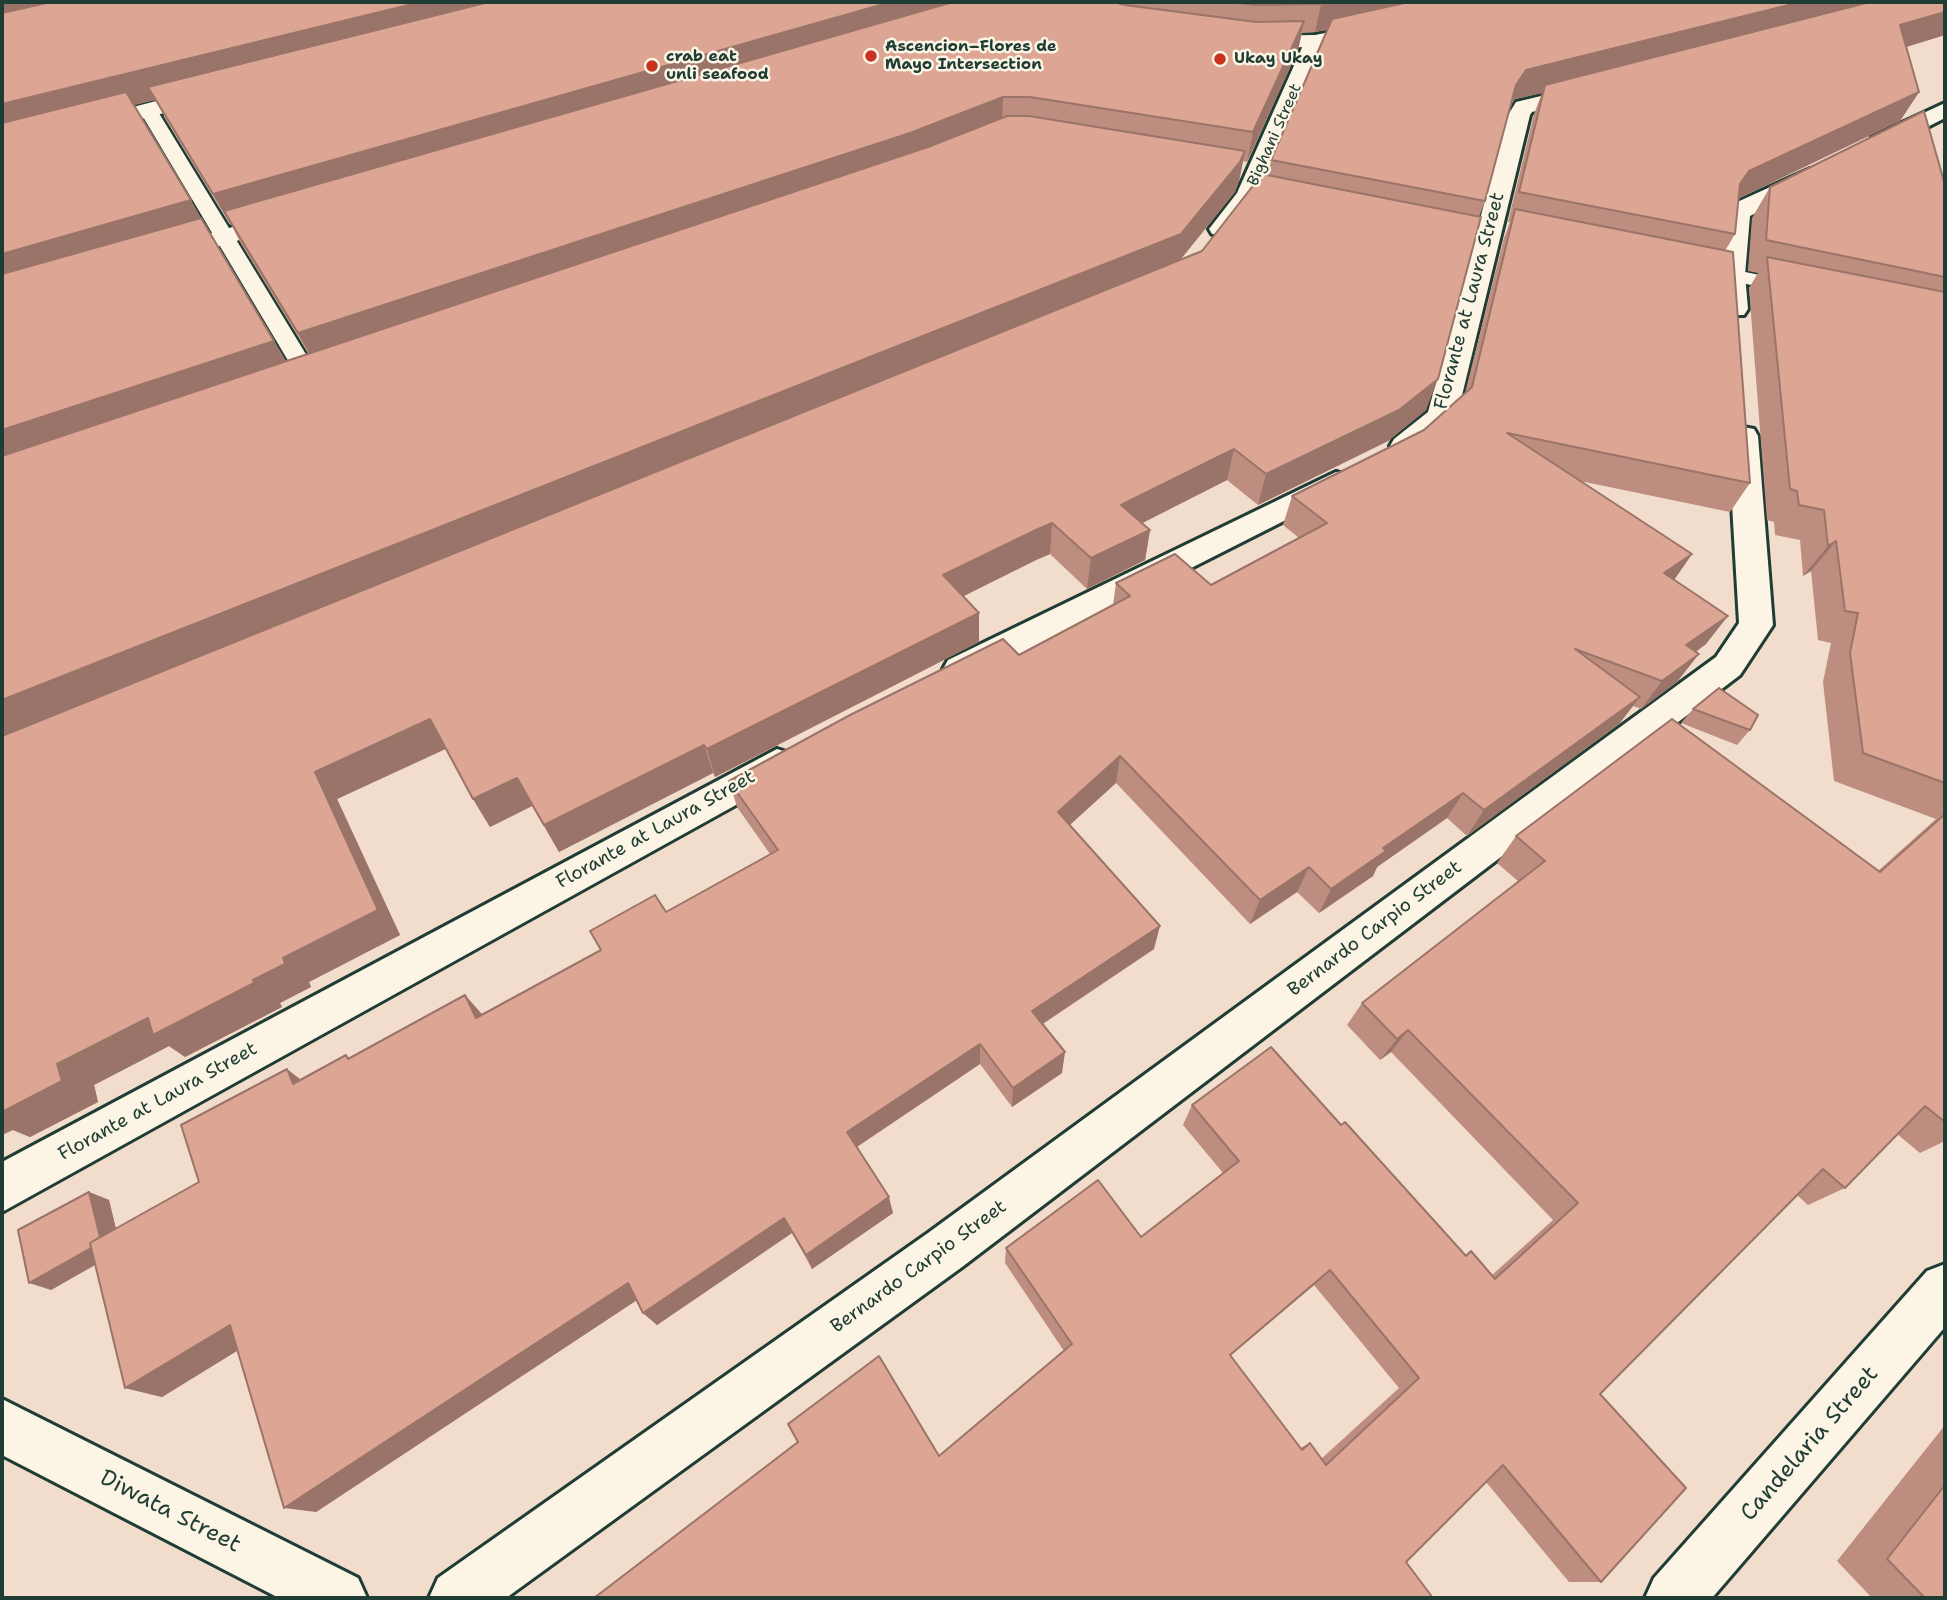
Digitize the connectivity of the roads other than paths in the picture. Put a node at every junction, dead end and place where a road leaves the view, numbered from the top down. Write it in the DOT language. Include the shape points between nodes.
graph roads {
  1 [pos="1396,24"];
  2 [pos="1224,40"];
  3 [pos="1315,41"];
  4 [pos="1618,83"];
  5 [pos="228,90"];
  6 [pos="148,110"];
  7 [pos="1945,110"];
  8 [pos="2,148"];
  9 [pos="303,213"];
  10 [pos="224,237"];
  11 [pos="1202,253"];
  12 [pos="145,260"];
  13 [pos="1692,267"];
  14 [pos="1732,275"];
  15 [pos="1812,292"];
  16 [pos="1737,343"];
  17 [pos="336,370"];
  18 [pos="310,379"];
  19 [pos="284,388"];
  20 [pos="1740,397"];
  21 [pos="939,680"];
  22 [pos="803,750"];
  23 [pos="2,1188"];
  24 [pos="1945,1289"];
  25 [pos="2,1426"];
  26 [pos="338,1598"];
  27 [pos="458,1598"];
  28 [pos="1674,1598"];
  1 -- 3 [label="street"];
  2 -- 3 [label="street"];
  3 -- 11 [label="street, Bighani Street" via="1250,184"];
  4 -- 21 [label="street, Florante at Laura Street" via="1524,107 1519,115 1442,416 1400,450"];
  5 -- 6 [label="street"];
  6 -- 8 [label="street"];
  6 -- 10 [label="lane"];
  7 -- 14 [label="street" via="1744,208 1738,215"];
  9 -- 10 [label="street"];
  10 -- 12 [label="street"];
  10 -- 18 [label="lane"];
  13 -- 14 [label="lane"];
  14 -- 15 [label="lane"];
  14 -- 16 [label="street"];
  17 -- 18 [label="street"];
  18 -- 19 [label="street"];
  20 -- 27 [label="street, Bernardo Carpio Street" via="1756,625 1728,666 946,1250"];
  22 -- 23 [label="street, Florante at Laura Street"];
  24 -- 28 [label="street, Candelaria Street"];
  25 -- 26 [label="street, Diwata Street"];
}
